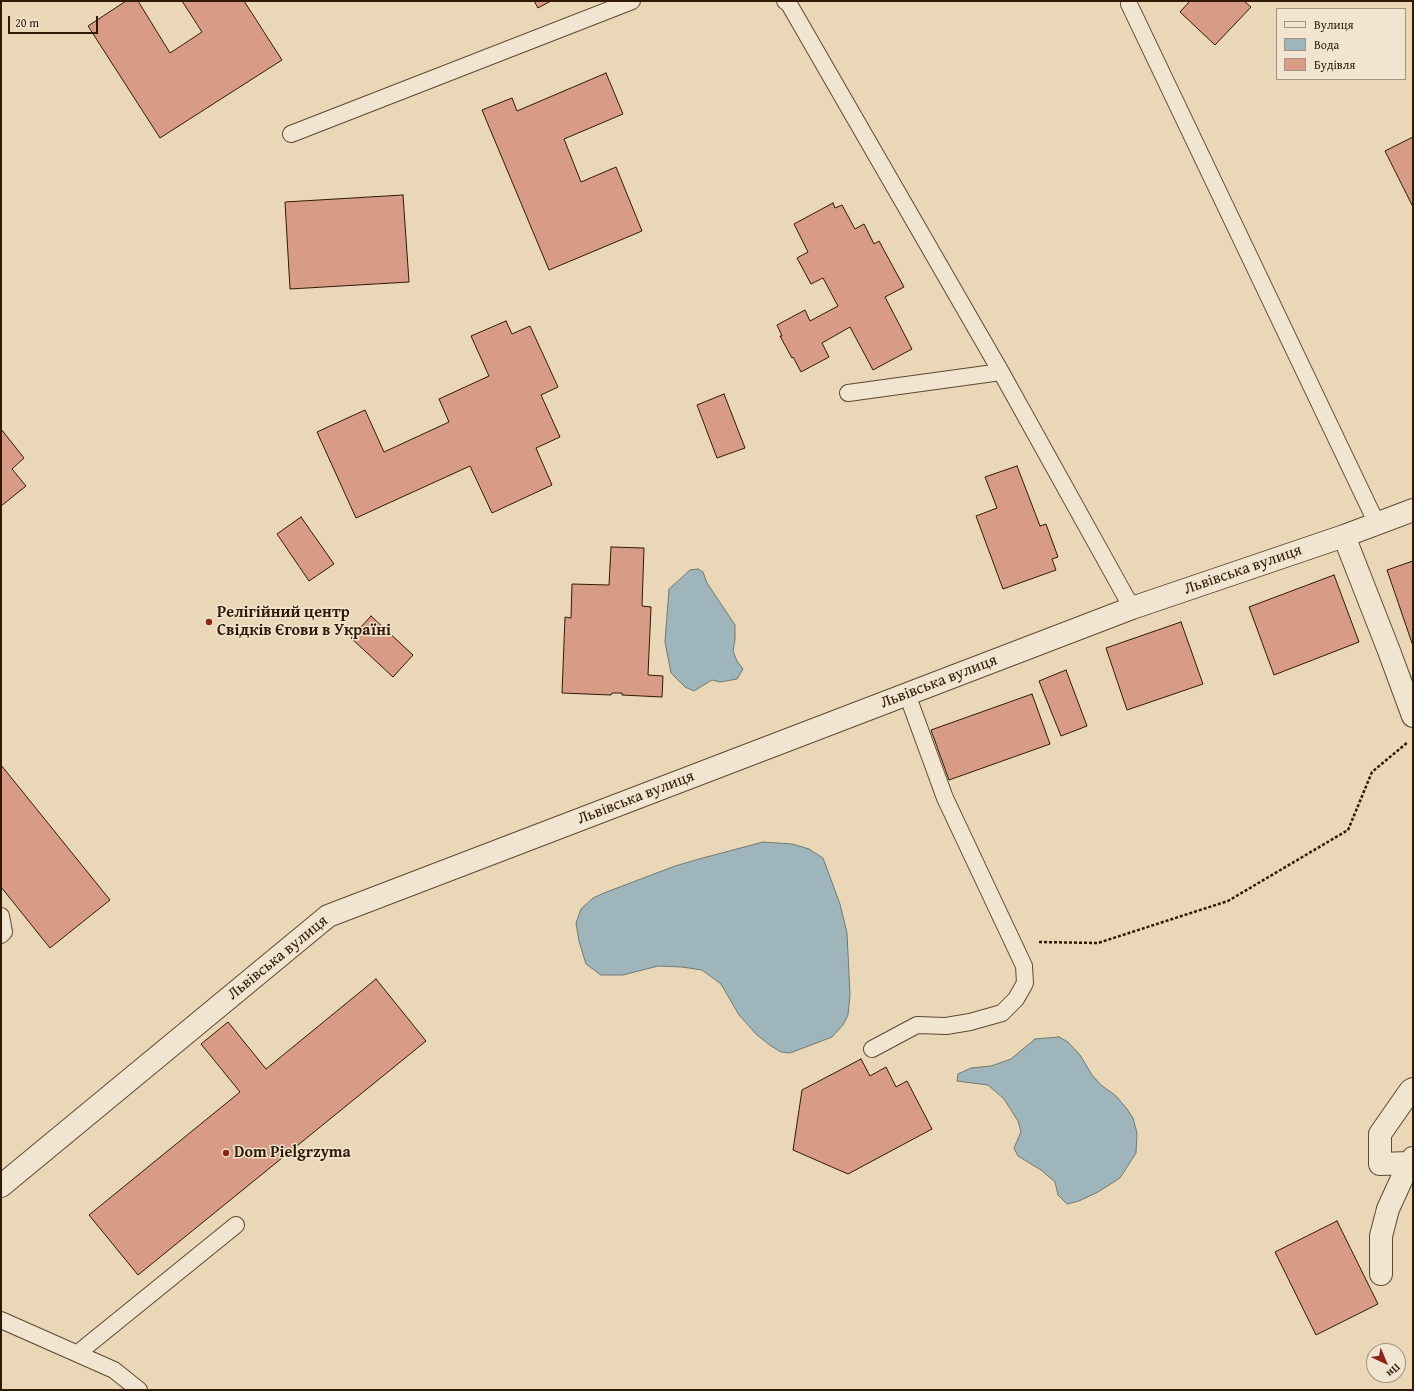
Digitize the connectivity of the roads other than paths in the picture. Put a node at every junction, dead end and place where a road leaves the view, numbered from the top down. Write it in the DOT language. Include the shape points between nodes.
graph roads {
  1 [pos="632,1"];
  2 [pos="785,1"];
  3 [pos="1129,4"];
  4 [pos="291,134"];
  5 [pos="1001,372"];
  6 [pos="848,392"];
  7 [pos="1413,510"];
  8 [pos="1377,524"];
  9 [pos="1344,536"];
  10 [pos="1132,608"];
  11 [pos="907,694"];
  12 [pos="1413,716"];
  13 [pos="1,916"];
  14 [pos="1,935"];
  15 [pos="872,1048"];
  16 [pos="1413,1089"];
  17 [pos="1411,1161"];
  18 [pos="1,1186"];
  19 [pos="236,1225"];
  20 [pos="1381,1274"];
  21 [pos="1,1320"];
  22 [pos="78,1353"];
  23 [pos="139,1390"];
  1 -- 4 [label="lane"];
  2 -- 5 [label="lane"];
  3 -- 8 [label="lane"];
  5 -- 6 [label="lane"];
  5 -- 10 [label="lane"];
  7 -- 8 [label="street, Львівська вулиця"];
  8 -- 9 [label="street, Львівська вулиця"];
  9 -- 10 [label="street, Львівська вулиця"];
  9 -- 12 [label="street"];
  10 -- 11 [label="street, Львівська вулиця"];
  11 -- 15 [label="lane" via="945,798 1024,966 1025,983 1016,999 1002,1013 946,1026 917,1025"];
  11 -- 18 [label="street, Львівська вулиця" via="328,916"];
  13 -- 14 [label="lane" via="4,932"];
  16 -- 17 [label="street" via="1380,1134 1380,1164"];
  17 -- 20 [label="street" via="1388,1209 1381,1236"];
  19 -- 22 [label="lane"];
  21 -- 22 [label="lane"];
  22 -- 23 [label="lane" via="114,1370"];
}
